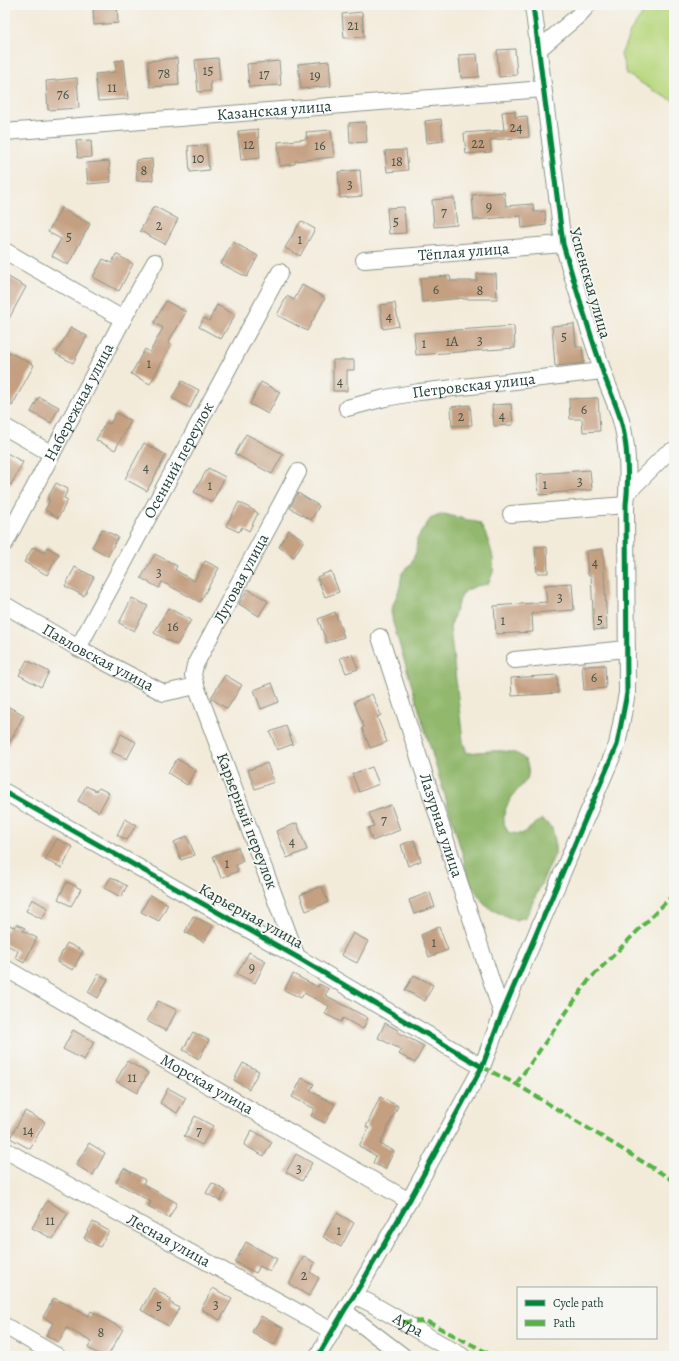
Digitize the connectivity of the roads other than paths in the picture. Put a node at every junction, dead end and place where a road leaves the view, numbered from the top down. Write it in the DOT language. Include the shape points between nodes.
graph roads {
  1 [pos="533,5"];
  2 [pos="588,5"];
  3 [pos="538,50"];
  4 [pos="543,89"];
  5 [pos="5,132"];
  6 [pos="563,244"];
  7 [pos="5,251"];
  8 [pos="364,260"];
  9 [pos="156,262"];
  10 [pos="280,272"];
  11 [pos="123,319"];
  12 [pos="602,371"];
  13 [pos="347,408"];
  14 [pos="5,428"];
  15 [pos="674,450"];
  16 [pos="52,454"];
  17 [pos="298,472"];
  18 [pos="627,498"];
  19 [pos="511,514"];
  20 [pos="5,543"];
  21 [pos="5,606"];
  22 [pos="380,637"];
  23 [pos="78,648"];
  24 [pos="627,650"];
  25 [pos="514,660"];
  26 [pos="196,686"];
  27 [pos="5,792"];
  28 [pos="297,957"];
  29 [pos="5,968"];
  30 [pos="502,1014"];
  31 [pos="482,1067"];
  32 [pos="5,1150"];
  33 [pos="409,1201"];
  34 [pos="354,1295"];
  35 [pos="344,1311"];
  36 [pos="5,1326"];
  37 [pos="332,1331"];
  38 [pos="57,1356"];
  39 [pos="318,1356"];
  40 [pos="403,1356"];
  41 [pos="462,1356"];
  1 -- 3 [label="street, Успенская улица"];
  2 -- 3 [label="street"];
  3 -- 4 [label="street, Успенская улица"];
  4 -- 5 [label="street, Казанская улица"];
  4 -- 6 [label="street, Успенская улица"];
  6 -- 8 [label="street, Тёплая улица"];
  6 -- 12 [label="street, Успенская улица"];
  7 -- 11 [label="street"];
  9 -- 11 [label="street, Набережная улица"];
  10 -- 23 [label="street, Осенний переулок"];
  11 -- 16 [label="street, Набережная улица"];
  12 -- 13 [label="street, Петровская улица" via="419,392"];
  12 -- 18 [label="street, Успенская улица" via="620,418 626,453"];
  14 -- 16 [label="street"];
  15 -- 18 [label="street" via="666,454"];
  16 -- 20 [label="street, Набережная улица"];
  17 -- 26 [label="street, Луговая улица" via="195,664 193,675"];
  18 -- 19 [label="street"];
  18 -- 24 [label="street, Успенская улица"];
  21 -- 23 [label="street, Павловская улица"];
  22 -- 30 [label="street, Лазурная улица"];
  23 -- 26 [label="street, Павловская улица" via="164,692"];
  24 -- 25 [label="street"];
  24 -- 30 [label="street, Успенская улица" via="627,693 617,745"];
  26 -- 28 [label="street, Карьерный переулок"];
  27 -- 28 [label="street, Карьерная улица"];
  28 -- 31 [label="street, Карьерная улица"];
  29 -- 33 [label="street, Морская улица"];
  30 -- 31 [label="street, Успенская улица"];
  31 -- 33 [label="street, Успенская улица"];
  32 -- 37 [label="street, Лесная улица"];
  33 -- 34 [label="street, Успенская улица"];
  34 -- 35 [label="street, Успенская улица"];
  34 -- 41 [label="street, Аура"];
  35 -- 37 [label="street, Успенская улица"];
  35 -- 40 [label="street"];
  36 -- 38 [label="street"];
  37 -- 39 [label="street, Успенская улица"];
}
